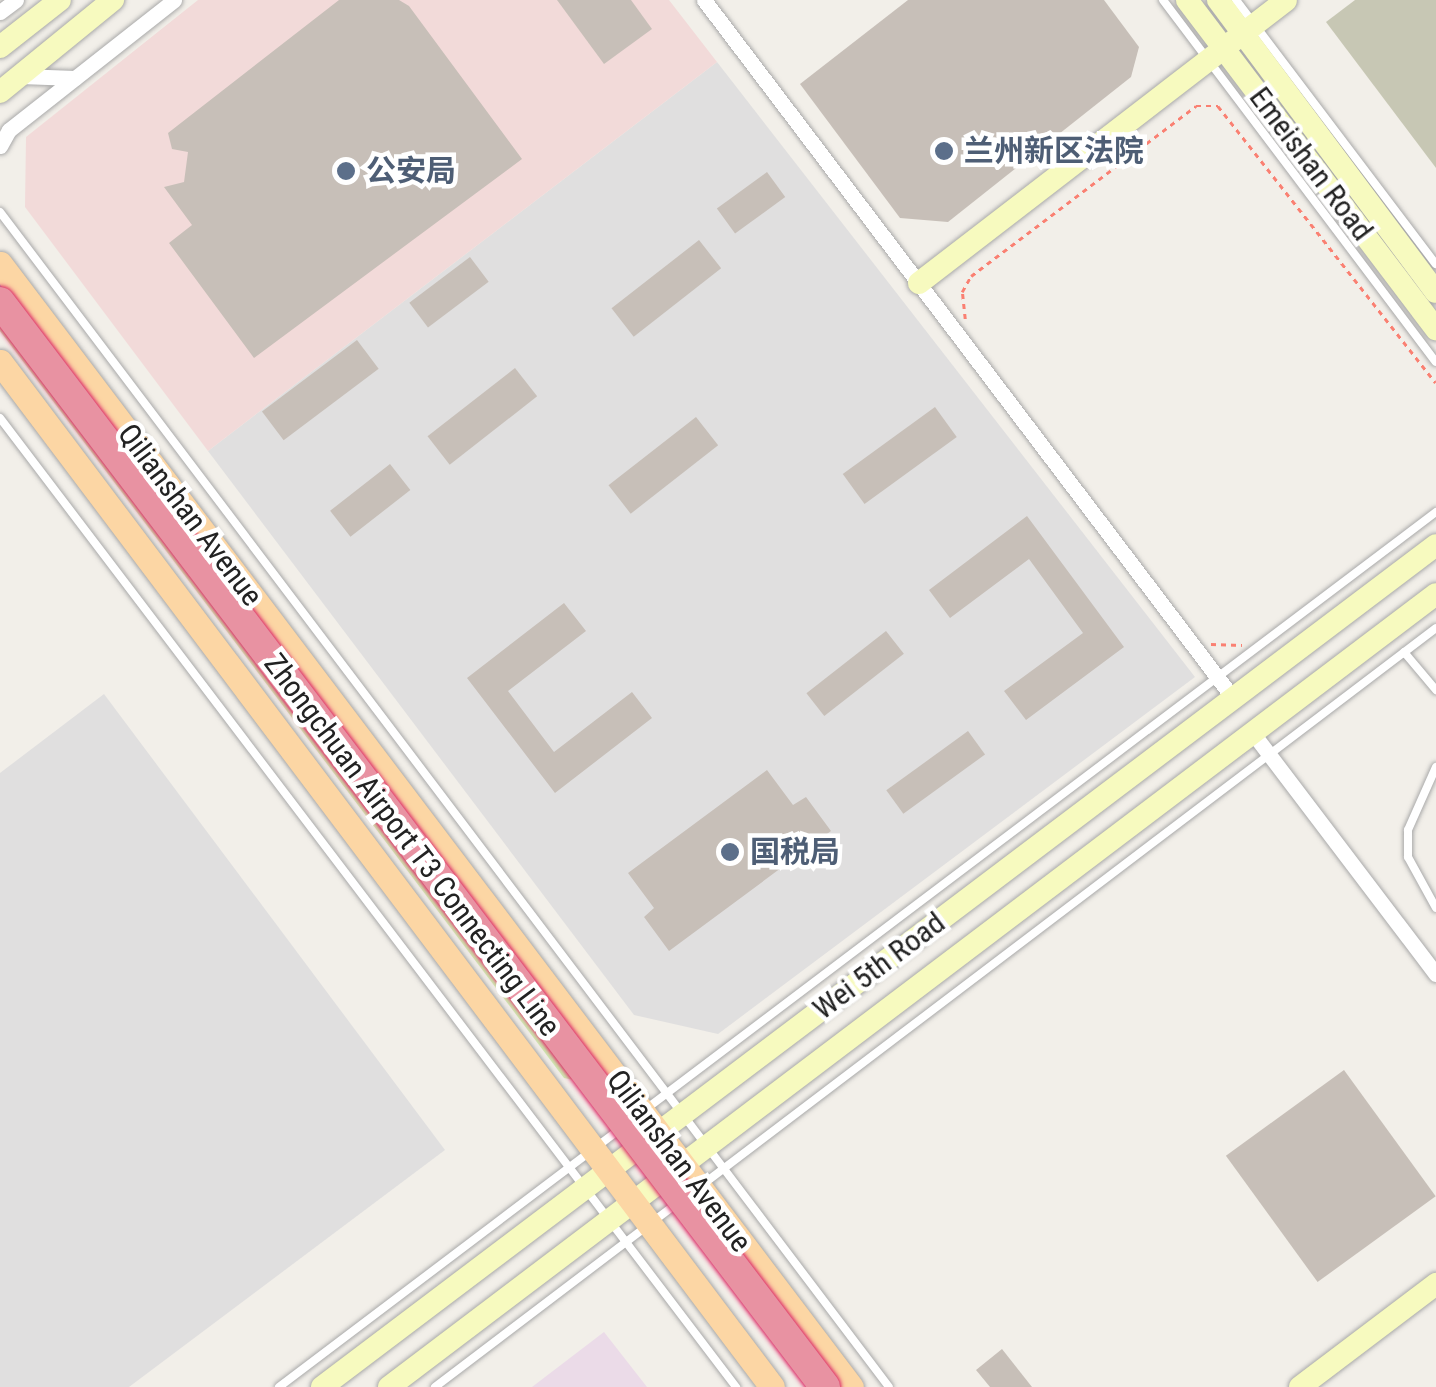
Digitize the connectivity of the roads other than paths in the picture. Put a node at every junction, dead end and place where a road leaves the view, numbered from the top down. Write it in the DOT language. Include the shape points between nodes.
graph roads {
  1 [pos="16,0"];
  2 [pos="60,0"];
  3 [pos="113,0"];
  4 [pos="174,0"];
  5 [pos="704,0"];
  6 [pos="1164,0"];
  7 [pos="1187,0"];
  8 [pos="1218,0"];
  9 [pos="1236,0"];
  10 [pos="1286,0"];
  11 [pos="0,12"];
  12 [pos="28,25"];
  13 [pos="0,27"];
  14 [pos="1248,28"];
  15 [pos="0,47"];
  16 [pos="1214,52"];
  17 [pos="20,76"];
  18 [pos="75,78"];
  19 [pos="0,92"];
  20 [pos="0,146"];
  21 [pos="0,212"];
  22 [pos="0,264"];
  23 [pos="1436,264"];
  24 [pos="918,283"];
  25 [pos="1436,292"];
  26 [pos="0,302"];
  27 [pos="1436,329"];
  28 [pos="0,336"];
  29 [pos="0,362"];
  30 [pos="1436,362"];
  31 [pos="0,418"];
  32 [pos="1436,512"];
  33 [pos="1436,546"];
  34 [pos="1436,594"];
  35 [pos="1436,628"];
  36 [pos="1404,652"];
  37 [pos="1216,677"];
  38 [pos="1436,690"];
  39 [pos="1233,698"];
  40 [pos="1252,732"];
  41 [pos="1270,754"];
  42 [pos="1436,767"];
  43 [pos="1436,908"];
  44 [pos="1436,974"];
  45 [pos="664,1096"];
  46 [pos="642,1112"];
  47 [pos="684,1114"];
  48 [pos="658,1134"];
  49 [pos="705,1148"];
  50 [pos="592,1150"];
  51 [pos="682,1165"];
  52 [pos="569,1168"];
  53 [pos="722,1170"];
  54 [pos="608,1172"];
  55 [pos="699,1187"];
  56 [pos="585,1189"];
  57 [pos="632,1203"];
  58 [pos="609,1220"];
  59 [pos="648,1225"];
  60 [pos="626,1242"];
  61 [pos="1436,1284"];
  62 [pos="280,1387"];
  63 [pos="322,1387"];
  64 [pos="389,1387"];
  65 [pos="435,1387"];
  66 [pos="736,1387"];
  67 [pos="772,1387"];
  68 [pos="799,1387"];
  69 [pos="825,1387"];
  70 [pos="850,1387"];
  71 [pos="889,1387"];
  72 [pos="1300,1387"];
  1 -- 11 [label="street"];
  2 -- 12 [label="street"];
  3 -- 17 [label="street"];
  4 -- 18 [label="street"];
  5 -- 24 [label="street"];
  6 -- 16 [label="lane"];
  7 -- 16 [label="street, Emeishan Road"];
  8 -- 14 [label="street, Emeishan Road"];
  9 -- 14 [label="lane"];
  10 -- 14 [label="street"];
  12 -- 13 [label="street"];
  12 -- 15 [label="street"];
  14 -- 16 [label="street"];
  14 -- 23 [label="lane"];
  14 -- 25 [label="street, Emeishan Road"];
  16 -- 24 [label="street"];
  16 -- 27 [label="street, Emeishan Road"];
  16 -- 30 [label="lane"];
  17 -- 18 [label="street"];
  17 -- 19 [label="street"];
  18 -- 20 [label="street" via="9,130"];
  21 -- 45 [label="lane"];
  22 -- 46 [label="main road, Qilianshan Avenue"];
  24 -- 37 [label="street"];
  26 -- 69 [label="highway, Zhongchuan Airport T3 Connecting Line, bridge"];
  28 -- 68 [label="highway, Zhongchuan Airport T3 Connecting Line"];
  29 -- 50 [label="main road, Qilianshan Avenue"];
  31 -- 52 [label="lane"];
  32 -- 37 [label="lane"];
  33 -- 39 [label="street, Wei 5th Road"];
  34 -- 40 [label="street, Wei 5th Road"];
  35 -- 36 [label="lane"];
  36 -- 38 [label="lane"];
  36 -- 41 [label="lane"];
  37 -- 39 [label="street"];
  37 -- 45 [label="lane"];
  39 -- 47 [label="street, Wei 5th Road"];
  40 -- 41 [label="street"];
  40 -- 49 [label="street, Wei 5th Road"];
  41 -- 44 [label="street"];
  41 -- 53 [label="lane"];
  42 -- 43 [label="lane" via="1408,830 1408,857"];
  45 -- 46 [label="lane"];
  45 -- 47 [label="lane"];
  46 -- 48 [label="main road, Qilianshan Avenue"];
  46 -- 50 [label="lane"];
  47 -- 48 [label="street, Wei 5th Road"];
  47 -- 49 [label="lane"];
  48 -- 51 [label="main road, Qilianshan Avenue"];
  48 -- 54 [label="street, Wei 5th Road"];
  49 -- 51 [label="street, Wei 5th Road"];
  49 -- 53 [label="lane"];
  50 -- 52 [label="lane"];
  50 -- 54 [label="main road, Qilianshan Avenue"];
  51 -- 55 [label="main road, Qilianshan Avenue"];
  51 -- 57 [label="street, Wei 5th Road"];
  52 -- 56 [label="lane"];
  52 -- 62 [label="lane"];
  53 -- 55 [label="lane"];
  53 -- 71 [label="lane"];
  54 -- 56 [label="street, Wei 5th Road"];
  54 -- 57 [label="main road, Qilianshan Avenue"];
  55 -- 59 [label="lane"];
  55 -- 70 [label="main road, Qilianshan Avenue"];
  56 -- 58 [label="lane"];
  56 -- 63 [label="street, Wei 5th Road"];
  57 -- 58 [label="street, Wei 5th Road"];
  57 -- 59 [label="main road, Qilianshan Avenue"];
  58 -- 60 [label="lane"];
  58 -- 64 [label="street, Wei 5th Road"];
  59 -- 60 [label="lane"];
  59 -- 67 [label="main road, Qilianshan Avenue"];
  60 -- 65 [label="lane"];
  60 -- 66 [label="lane"];
  61 -- 72 [label="street"];
}
